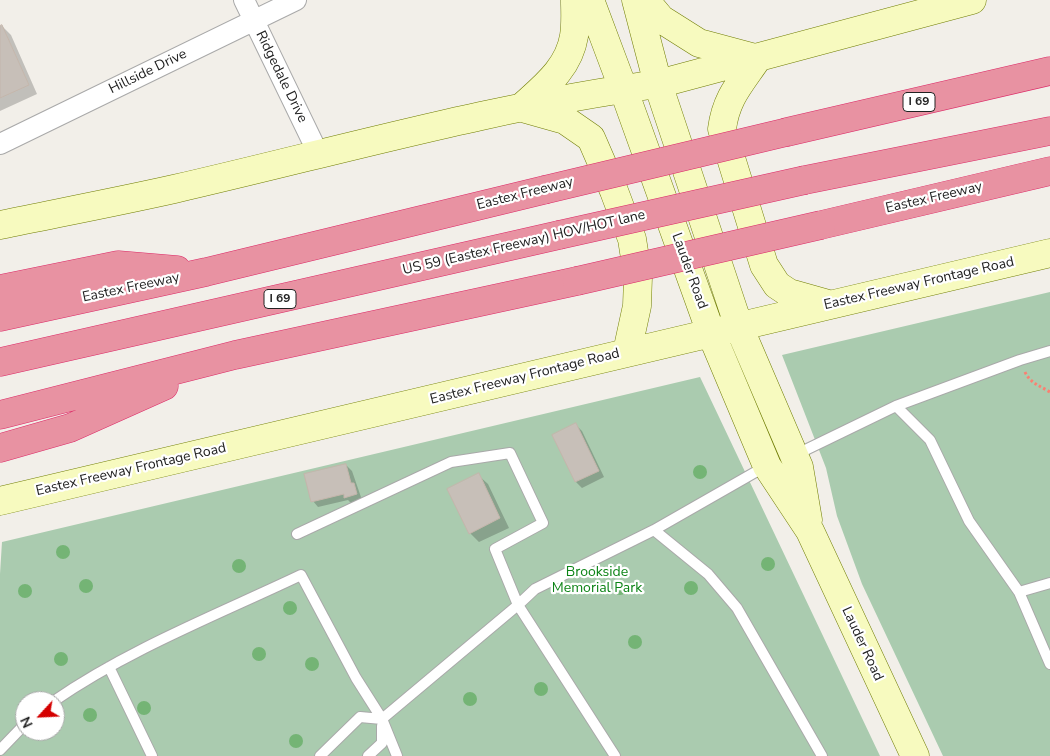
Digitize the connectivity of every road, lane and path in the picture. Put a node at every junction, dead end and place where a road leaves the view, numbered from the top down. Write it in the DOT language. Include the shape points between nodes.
graph roads {
  1 [pos="244,0"];
  2 [pos="296,0"];
  3 [pos="575,0"];
  4 [pos="590,0"];
  5 [pos="636,0"];
  6 [pos="644,0"];
  7 [pos="972,0"];
  8 [pos="254,20"];
  9 [pos="757,59"];
  10 [pos="1050,71"];
  11 [pos="658,84"];
  12 [pos="623,88"];
  13 [pos="522,108"];
  14 [pos="1050,131"];
  15 [pos="0,144"];
  16 [pos="318,153"];
  17 [pos="1050,171"];
  18 [pos="0,225"];
  19 [pos="1050,253"];
  20 [pos="206,272"];
  21 [pos="0,289"];
  22 [pos="832,304"];
  23 [pos="0,317"];
  24 [pos="739,327"];
  25 [pos="711,333"];
  26 [pos="1050,351"];
  27 [pos="627,352"];
  28 [pos="235,355"];
  29 [pos="1020,360"];
  30 [pos="0,362"];
  31 [pos="1050,392"];
  32 [pos="896,406"];
  33 [pos="0,415"];
  34 [pos="0,448"];
  35 [pos="794,456"];
  36 [pos="767,466"];
  37 [pos="0,501"];
  38 [pos="654,530"];
  39 [pos="810,532"];
  40 [pos="297,534"];
  41 [pos="1050,583"];
  42 [pos="1019,592"];
  43 [pos="518,605"];
  44 [pos="1050,664"];
  45 [pos="109,667"];
  46 [pos="65,694"];
  47 [pos="382,719"];
  48 [pos="15,734"];
  49 [pos="0,750"];
  50 [pos="152,756"];
  51 [pos="320,756"];
  52 [pos="368,756"];
  53 [pos="397,756"];
  54 [pos="615,756"];
  55 [pos="822,756"];
  56 [pos="915,756"];
  1 -- 8 [label="street, Ridgedale Drive"];
  2 -- 8 [label="street, Hillside Drive"];
  3 -- 13 [label="main road" via="574,36 567,59 556,76"];
  4 -- 12 [label="main road, Lauder Road"];
  5 -- 11 [label="main road, Lauder Road"];
  6 -- 9 [label="main road" via="661,19 699,43"];
  7 -- 9 [label="main road"];
  8 -- 15 [label="street, Hillside Drive"];
  8 -- 16 [label="street, Ridgedale Drive"];
  9 -- 11 [label="main road"];
  9 -- 22 [label="main road" via="731,96 722,129 764,265 777,284 789,293"];
  10 -- 20 [label="highway, Eastex Freeway / I 69, bridge"];
  11 -- 12 [label="main road"];
  11 -- 24 [label="main road, Lauder Road"];
  12 -- 13 [label="main road"];
  12 -- 25 [label="main road, Lauder Road"];
  13 -- 16 [label="main road"];
  13 -- 27 [label="main road" via="565,120 591,138 614,191 632,239 638,277 638,306"];
  14 -- 30 [label="highway, US 59 (Eastex Freeway) HOV/HOT lane / I 69, bridge" via="806,180"];
  16 -- 18 [label="main road" via="174,189"];
  17 -- 28 [label="highway, Eastex Freeway, bridge" via="577,281"];
  19 -- 22 [label="main road, Eastex Freeway Frontage Road"];
  20 -- 21 [label="highway" via="118,265"];
  20 -- 23 [label="highway, Eastex Freeway / I 69"];
  22 -- 24 [label="main road, Eastex Freeway Frontage Road"];
  24 -- 25 [label="main road, Eastex Freeway Frontage Road"];
  24 -- 35 [label="main road, Lauder Road"];
  25 -- 27 [label="main road, Eastex Freeway Frontage Road"];
  25 -- 36 [label="main road, Lauder Road"];
  26 -- 29 [label="lane"];
  27 -- 37 [label="main road, Eastex Freeway Frontage Road"];
  28 -- 33 [label="highway, Eastex Freeway"];
  28 -- 34 [label="highway" via="70,428"];
  29 -- 31 [label="path" via="1028,377"];
  29 -- 32 [label="lane"];
  32 -- 35 [label="lane"];
  32 -- 42 [label="lane" via="930,440 969,521"];
  35 -- 39 [label="main road, Lauder Road" via="799,467"];
  36 -- 38 [label="lane"];
  36 -- 39 [label="main road, Lauder Road"];
  38 -- 43 [label="lane" via="535,589"];
  38 -- 55 [label="lane" via="708,574 737,608"];
  39 -- 56 [label="main road, Lauder Road"];
  40 -- 43 [label="lane" via="451,462 510,453 543,523 495,548"];
  41 -- 42 [label="lane"];
  42 -- 44 [label="lane"];
  43 -- 47 [label="lane"];
  43 -- 54 [label="lane"];
  45 -- 46 [label="lane"];
  45 -- 47 [label="lane" via="301,575 356,678"];
  45 -- 50 [label="lane"];
  47 -- 51 [label="lane" via="360,717"];
  47 -- 52 [label="lane" via="382,743"];
  47 -- 53 [label="lane"];
  48 -- 49 [label="lane"];
}
